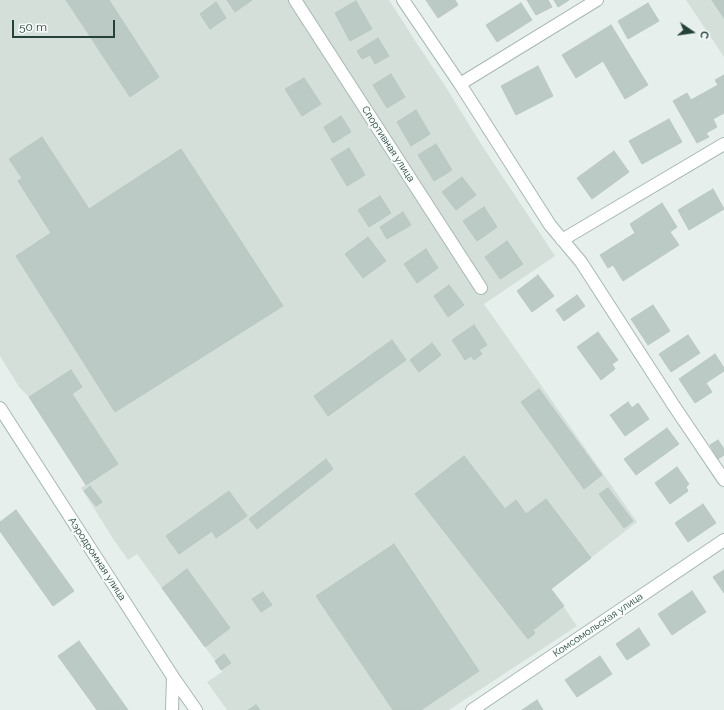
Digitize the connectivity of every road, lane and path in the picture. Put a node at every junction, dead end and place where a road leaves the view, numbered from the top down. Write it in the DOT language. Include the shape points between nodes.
graph roads {
  1 [pos="295,0"];
  2 [pos="403,0"];
  3 [pos="597,0"];
  4 [pos="460,84"];
  5 [pos="724,144"];
  6 [pos="562,240"];
  7 [pos="481,288"];
  8 [pos="0,408"];
  9 [pos="724,480"];
  10 [pos="724,540"];
  11 [pos="173,677"];
  12 [pos="172,710"];
  13 [pos="196,710"];
  14 [pos="472,710"];
  1 -- 7 [label="street, Спортивная улица"];
  2 -- 4 [label="street"];
  3 -- 4 [label="street"];
  4 -- 6 [label="street"];
  5 -- 6 [label="street"];
  6 -- 9 [label="street" via="581,262"];
  8 -- 11 [label="street, Аэродромная улица"];
  10 -- 14 [label="street, Комсомольская улица"];
  11 -- 12 [label="street"];
  11 -- 13 [label="street, Аэродромная улица"];
}
